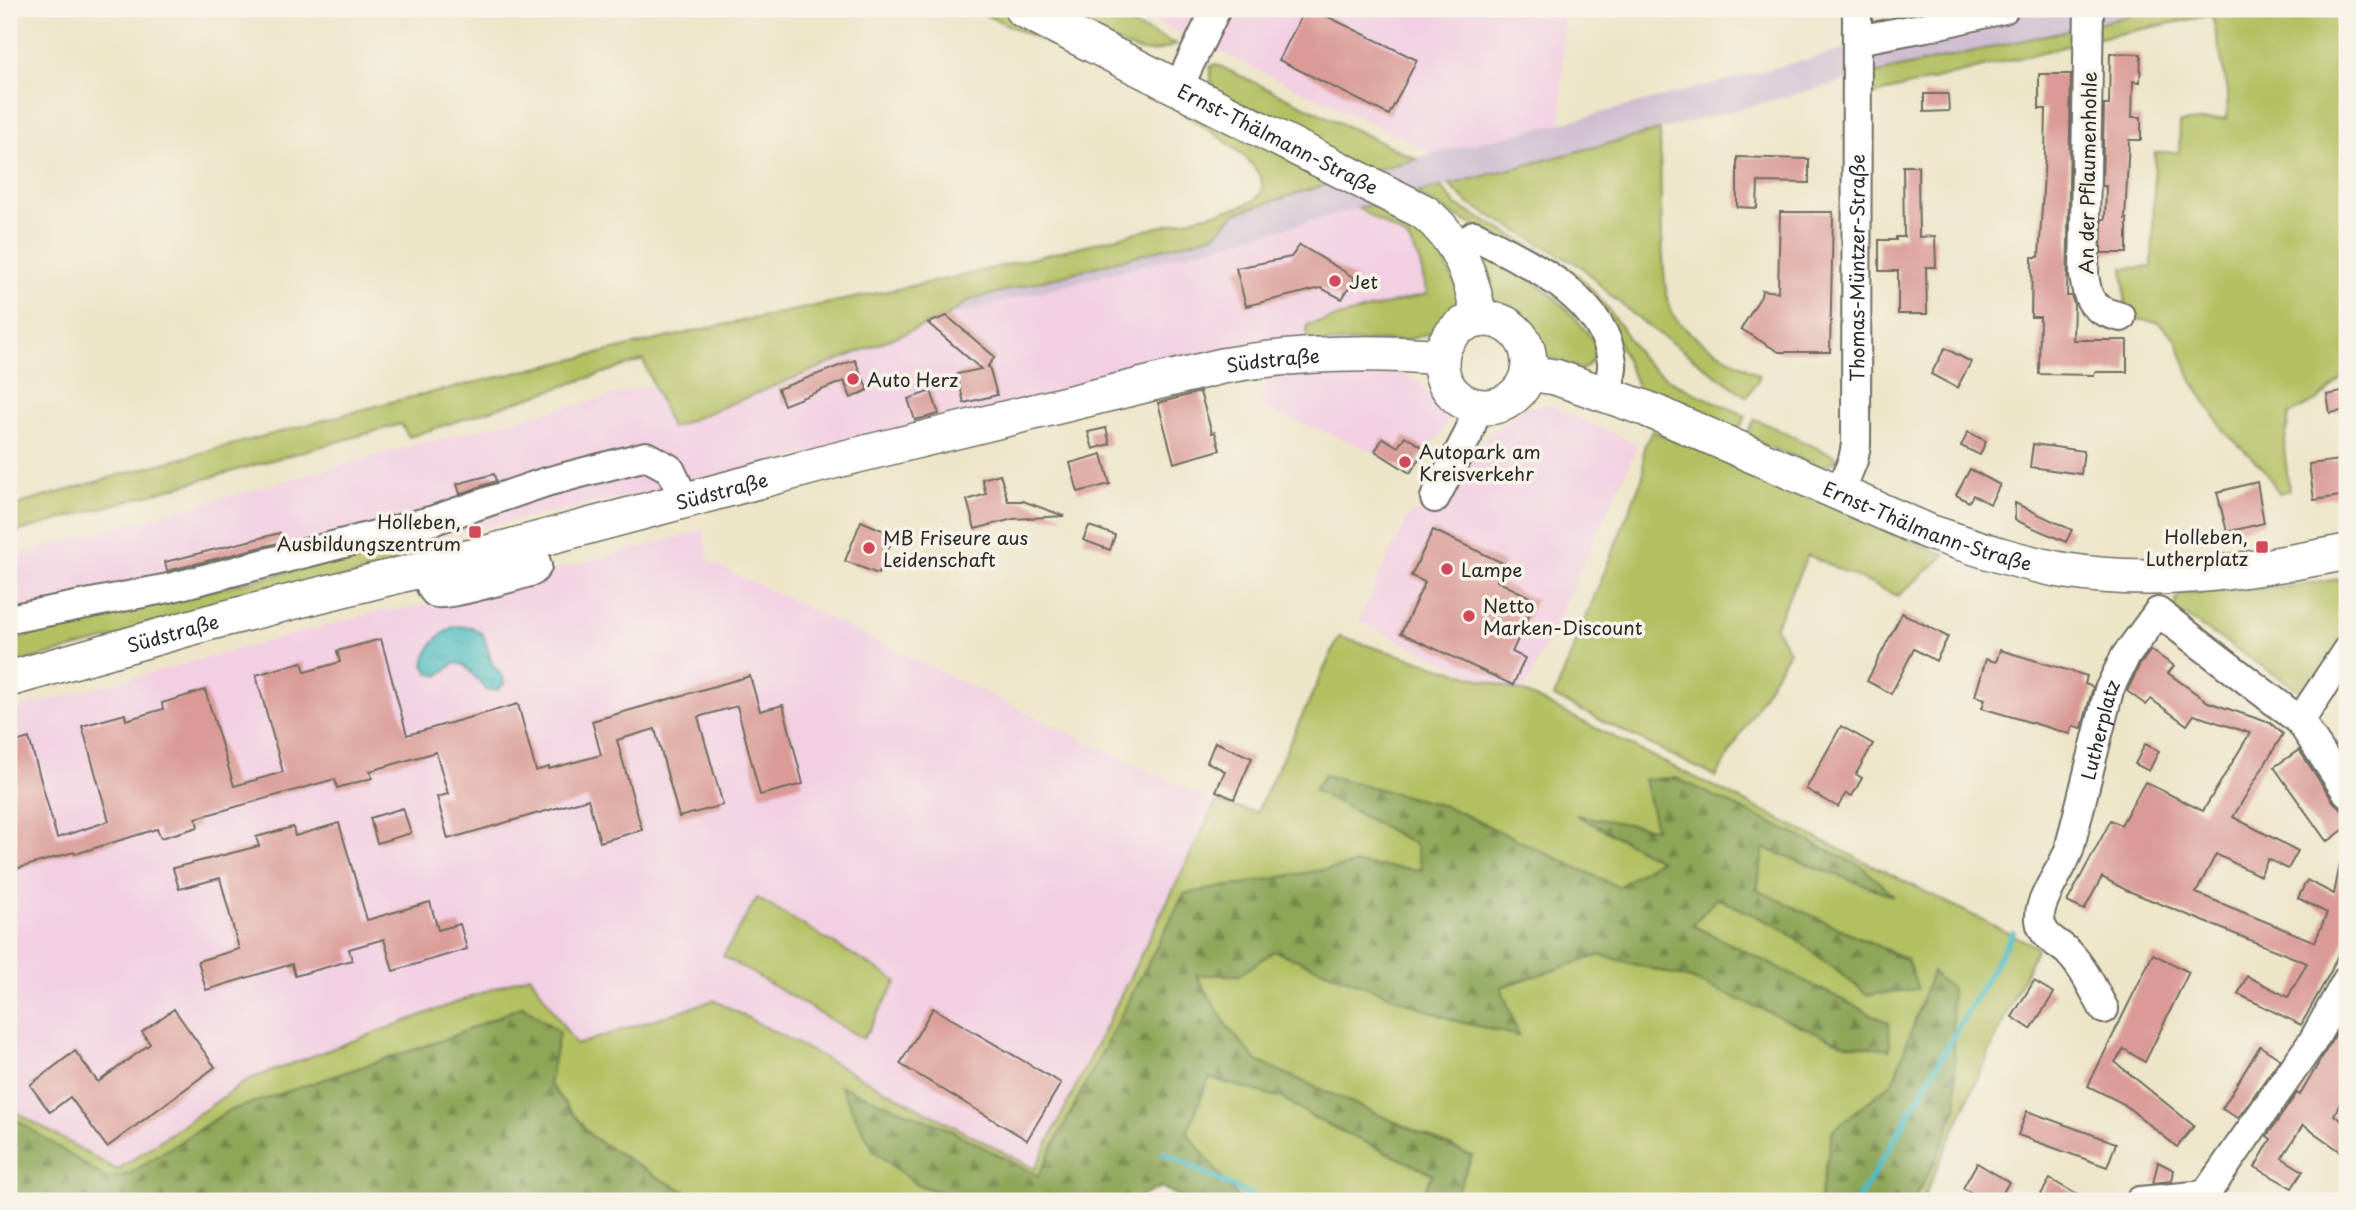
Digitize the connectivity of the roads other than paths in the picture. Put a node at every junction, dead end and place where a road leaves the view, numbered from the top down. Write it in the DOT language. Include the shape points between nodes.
graph roads {
  1 [pos="1022,9"];
  2 [pos="1216,9"];
  3 [pos="1857,9"];
  4 [pos="2004,9"];
  5 [pos="2089,9"];
  6 [pos="1857,40"];
  7 [pos="1178,88"];
  8 [pos="1474,236"];
  9 [pos="2121,317"];
  10 [pos="1479,320"];
  11 [pos="1441,357"];
  12 [pos="1528,373"];
  13 [pos="1606,393"];
  14 [pos="1478,406"];
  15 [pos="1840,493"];
  16 [pos="1436,498"];
  17 [pos="685,502"];
  18 [pos="2347,552"];
  19 [pos="9,619"];
  20 [pos="2347,650"];
  21 [pos="9,679"];
  22 [pos="2300,721"];
  23 [pos="2347,792"];
  24 [pos="2347,980"];
  25 [pos="2104,1009"];
  26 [pos="2140,1201"];
  1 -- 7 [label="main road, Ernst-Thälmann-Straße"];
  2 -- 7 [label="street"];
  3 -- 6 [label="street, Thomas-Müntzer-Straße"];
  4 -- 6 [label="street"];
  5 -- 9 [label="street, An der Pflaumenhohle" via="2084,275 2094,306"];
  6 -- 15 [label="street, Thomas-Müntzer-Straße" via="1856,444"];
  7 -- 10 [label="main road, Ernst-Thälmann-Straße" via="1424,212 1445,233 1470,275"];
  8 -- 13 [label="street" via="1550,276 1573,294 1606,340 1612,362"];
  10 -- 11 [label="main road" via="1452,334"];
  10 -- 12 [label="main road" via="1500,322 1520,337 1529,360"];
  11 -- 14 [label="main road" via="1447,386 1457,397"];
  11 -- 17 [label="main road, Südstraße" via="1348,353 1222,366"];
  12 -- 13 [label="main road, Ernst-Thälmann-Straße"];
  12 -- 14 [label="main road" via="1512,397 1500,404"];
  13 -- 15 [label="main road, Ernst-Thälmann-Straße"];
  14 -- 16 [label="street"];
  15 -- 18 [label="main road, Ernst-Thälmann-Straße" via="1941,536 2067,571 2157,577 2265,567"];
  17 -- 19 [label="street" via="670,468 646,456 546,482 435,520 209,578"];
  17 -- 21 [label="main road, Südstraße" via="207,622"];
  20 -- 22 [label="street"];
  22 -- 23 [label="street, Lutherplatz"];
  22 -- 25 [label="street, Lutherplatz" via="2158,612 2125,657 2109,690 2069,850 2045,898 2040,919 2047,935 2076,960"];
  24 -- 26 [label="street" via="2312,1041 2205,1195"];
}
